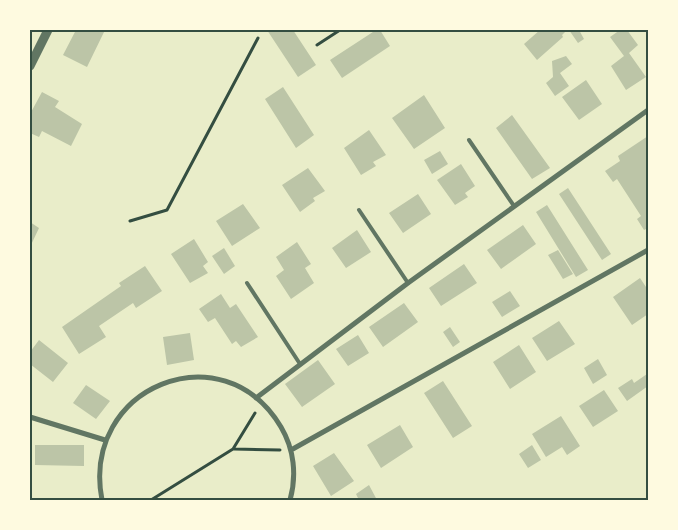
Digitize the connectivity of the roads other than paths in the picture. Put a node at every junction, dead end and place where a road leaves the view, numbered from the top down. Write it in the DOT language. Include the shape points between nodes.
graph roads {
  1 [pos="48,30"];
  2 [pos="30,66"];
  3 [pos="648,110"];
  4 [pos="469,140"];
  5 [pos="514,206"];
  6 [pos="359,210"];
  7 [pos="648,250"];
  8 [pos="247,283"];
  9 [pos="408,283"];
  10 [pos="300,364"];
  11 [pos="256,398"];
  12 [pos="30,417"];
  13 [pos="105,440"];
  14 [pos="291,450"];
  15 [pos="102,500"];
  16 [pos="290,500"];
  1 -- 2 [label="street"];
  3 -- 5 [label="street"];
  4 -- 5 [label="lane"];
  5 -- 9 [label="street"];
  6 -- 9 [label="lane"];
  7 -- 14 [label="street"];
  8 -- 10 [label="lane"];
  9 -- 10 [label="street"];
  10 -- 11 [label="street"];
  11 -- 13 [label="street" via="233,384 211,378 172,381 150,389 132,402 120,414"];
  11 -- 14 [label="street" via="277,420"];
  12 -- 13 [label="street"];
  13 -- 15 [label="street" via="98,478"];
  14 -- 16 [label="street" via="294,472"];
}
